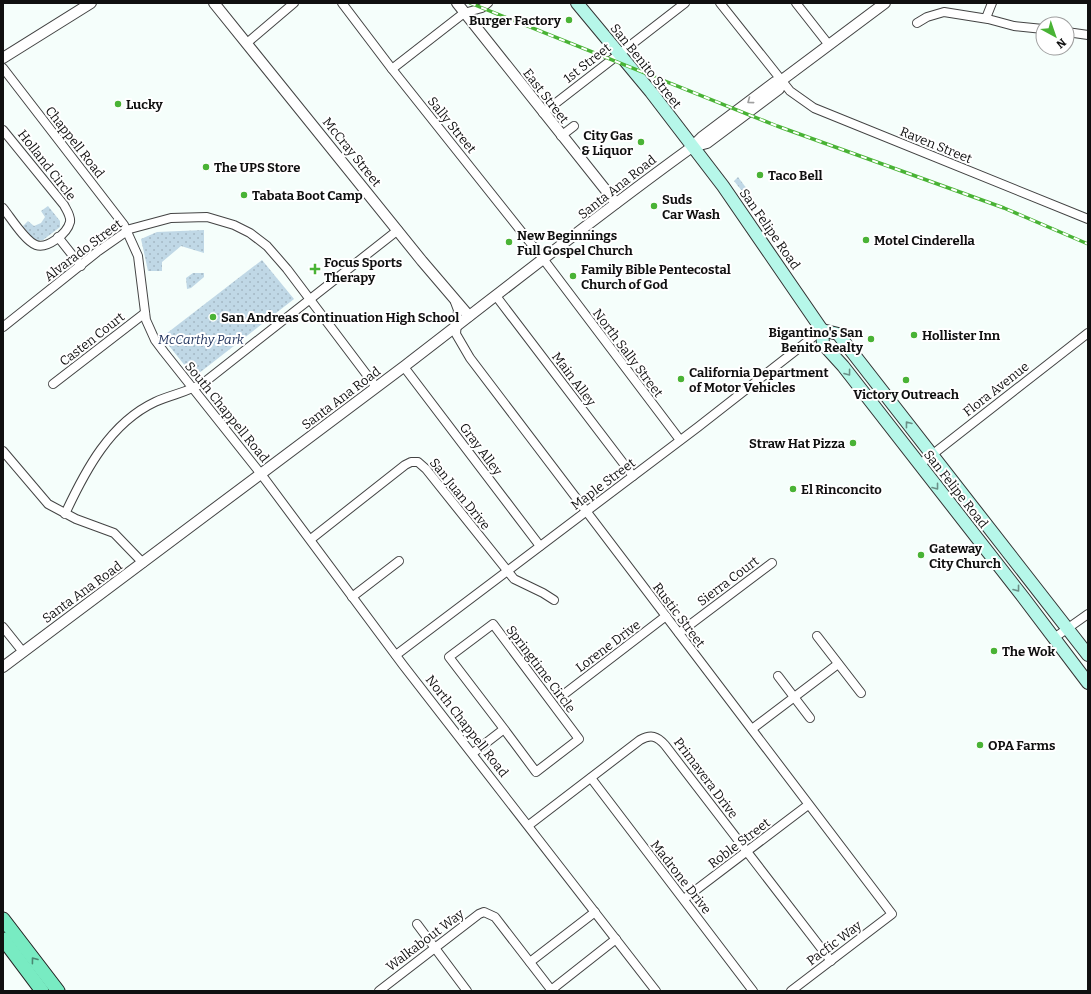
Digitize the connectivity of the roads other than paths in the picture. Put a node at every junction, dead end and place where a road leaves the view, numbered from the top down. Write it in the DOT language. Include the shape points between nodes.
graph roads {
  1 [pos="91,3"];
  2 [pos="214,3"];
  3 [pos="294,3"];
  4 [pos="342,3"];
  5 [pos="456,3"];
  6 [pos="488,3"];
  7 [pos="577,3"];
  8 [pos="685,3"];
  9 [pos="720,3"];
  10 [pos="796,3"];
  11 [pos="885,3"];
  12 [pos="992,3"];
  13 [pos="464,13"];
  14 [pos="986,18"];
  15 [pos="918,23"];
  16 [pos="1035,28"];
  17 [pos="1075,33"];
  18 [pos="1088,35"];
  19 [pos="247,43"];
  20 [pos="829,45"];
  21 [pos="619,54"];
  22 [pos="3,58"];
  23 [pos="3,68"];
  24 [pos="392,69"];
  25 [pos="782,80"];
  26 [pos="543,113"];
  27 [pos="574,126"];
  28 [pos="3,130"];
  29 [pos="561,136"];
  30 [pos="692,146"];
  31 [pos="616,203"];
  32 [pos="3,208"];
  33 [pos="1088,219"];
  34 [pos="398,230"];
  35 [pos="127,231"];
  36 [pos="58,237"];
  37 [pos="544,260"];
  38 [pos="81,266"];
  39 [pos="452,296"];
  40 [pos="496,296"];
  41 [pos="310,299"];
  42 [pos="145,313"];
  43 [pos="469,316"];
  44 [pos="5,322"];
  45 [pos="456,327"];
  46 [pos="822,330"];
  47 [pos="1088,333"];
  48 [pos="404,367"];
  49 [pos="53,384"];
  50 [pos="376,387"];
  51 [pos="193,389"];
  52 [pos="680,440"];
  53 [pos="3,451"];
  54 [pos="933,454"];
  55 [pos="919,465"];
  56 [pos="261,474"];
  57 [pos="633,476"];
  58 [pos="585,512"];
  59 [pos="65,514"];
  60 [pos="311,539"];
  61 [pos="540,546"];
  62 [pos="400,562"];
  63 [pos="143,563"];
  64 [pos="772,563"];
  65 [pos="507,571"];
  66 [pos="352,597"];
  67 [pos="554,600"];
  68 [pos="1088,614"];
  69 [pos="666,616"];
  70 [pos="3,627"];
  71 [pos="1068,629"];
  72 [pos="679,633"];
  73 [pos="817,636"];
  74 [pos="1054,638"];
  75 [pos="23,652"];
  76 [pos="396,655"];
  77 [pos="1088,655"];
  78 [pos="838,664"];
  79 [pos="3,667"];
  80 [pos="778,676"];
  81 [pos="1088,683"];
  82 [pos="862,693"];
  83 [pos="563,695"];
  84 [pos="794,697"];
  85 [pos="810,718"];
  86 [pos="504,729"];
  87 [pos="752,729"];
  88 [pos="472,753"];
  89 [pos="591,778"];
  90 [pos="808,805"];
  91 [pos="529,826"];
  92 [pos="747,852"];
  93 [pos="684,899"];
  94 [pos="595,912"];
  95 [pos="892,914"];
  96 [pos="3,919"];
  97 [pos="417,924"];
  98 [pos="3,939"];
  99 [pos="616,939"];
  100 [pos="435,948"];
  101 [pos="830,961"];
  102 [pos="530,962"];
  103 [pos="549,989"];
  104 [pos="42,991"];
  105 [pos="58,991"];
  106 [pos="379,991"];
  107 [pos="466,991"];
  108 [pos="656,991"];
  109 [pos="753,991"];
  110 [pos="791,991"];
  1 -- 22 [label="street"];
  2 -- 19 [label="street, McCray Street"];
  3 -- 19 [label="street"];
  4 -- 24 [label="street, Sally Street"];
  5 -- 13 [label="street, East Street"];
  6 -- 13 [label="street" via="482,8"];
  7 -- 21 [label="main road, San Benito Street"];
  8 -- 21 [label="street, 1st Street"];
  9 -- 25 [label="street, Raven Street"];
  10 -- 20 [label="street"];
  11 -- 20 [label="street, Santa Ana Road"];
  12 -- 14 [label="street"];
  13 -- 24 [label="street"];
  13 -- 26 [label="street, East Street"];
  14 -- 15 [label="street" via="944,12 927,17"];
  14 -- 16 [label="street" via="1014,26"];
  17 -- 18 [label="street"];
  19 -- 34 [label="street, McCray Street"];
  20 -- 25 [label="street, Santa Ana Road"];
  21 -- 26 [label="street, 1st Street"];
  21 -- 30 [label="main road, San Benito Street"];
  23 -- 35 [label="street, Chappell Road"];
  24 -- 37 [label="street, Sally Street"];
  25 -- 30 [label="street, Santa Ana Road" via="775,82"];
  25 -- 33 [label="street, Raven Street" via="790,91 814,108"];
  26 -- 29 [label="street, East Street"];
  27 -- 29 [label="street"];
  28 -- 36 [label="street, Holland Circle" via="68,212 69,225"];
  29 -- 31 [label="street, East Street"];
  30 -- 31 [label="street, Santa Ana Road"];
  30 -- 46 [label="main road, San Felipe Road" via="723,186"];
  31 -- 37 [label="street, Santa Ana Road"];
  32 -- 36 [label="street, Holland Circle" via="32,243 44,245"];
  34 -- 39 [label="street, McCray Street"];
  34 -- 41 [label="street"];
  35 -- 38 [label="street, Alvarado Street"];
  35 -- 41 [label="street, Alvarado Street" via="161,219 189,216 207,217 234,225 267,246"];
  35 -- 42 [label="street, South Chappell Road" via="138,256"];
  36 -- 38 [label="street"];
  37 -- 40 [label="street, Santa Ana Road"];
  37 -- 52 [label="street, North Sally Street"];
  38 -- 44 [label="street, Alvarado Street"];
  39 -- 43 [label="street, McCray Street"];
  39 -- 45 [label="street" via="458,310"];
  40 -- 43 [label="street, Santa Ana Road"];
  40 -- 57 [label="street, Main Alley"];
  41 -- 50 [label="street, Alvarado Street"];
  41 -- 51 [label="street"];
  42 -- 49 [label="street, Casten Court"];
  42 -- 51 [label="street, South Chappell Road" via="155,340"];
  43 -- 45 [label="street, Santa Ana Road"];
  45 -- 48 [label="street, Santa Ana Road"];
  45 -- 58 [label="street, Rustic Street" via="459,341 470,358"];
  46 -- 52 [label="street, Maple Street"];
  54 -- 46 [label="main road, San Felipe Road, one-way" via="838,334"];
  46 -- 55 [label="main road, San Felipe Road, one-way" via="823,344"];
  47 -- 54 [label="street, Flora Avenue"];
  48 -- 50 [label="street, Santa Ana Road"];
  48 -- 61 [label="street, Gray Alley"];
  50 -- 56 [label="street, Santa Ana Road"];
  51 -- 56 [label="street, South Chappell Road"];
  51 -- 59 [label="street" via="155,402 117,430 92,461"];
  52 -- 57 [label="street, Maple Street"];
  53 -- 59 [label="street" via="48,504"];
  54 -- 55 [label="street, Flora Avenue"];
  54 -- 71 [label="main road, San Felipe Road"];
  55 -- 74 [label="main road, San Felipe Road, one-way"];
  56 -- 60 [label="street, North Chappell Road"];
  56 -- 63 [label="street, Santa Ana Road"];
  57 -- 58 [label="street, Maple Street"];
  58 -- 61 [label="street, Maple Street"];
  58 -- 69 [label="street, Rustic Street"];
  59 -- 63 [label="street" via="114,533"];
  60 -- 65 [label="street, San Juan Drive" via="405,465 415,461 426,469"];
  60 -- 66 [label="street, North Chappell Road"];
  61 -- 65 [label="street, Maple Street"];
  62 -- 66 [label="street"];
  63 -- 75 [label="street, Santa Ana Road"];
  64 -- 72 [label="street, Sierra Court"];
  65 -- 67 [label="street" via="520,584"];
  65 -- 76 [label="street, Maple Street"];
  66 -- 76 [label="street, North Chappell Road"];
  68 -- 71 [label="street"];
  69 -- 72 [label="street, Rustic Street"];
  69 -- 83 [label="street, Lorene Drive"];
  70 -- 75 [label="street"];
  71 -- 74 [label="street"];
  71 -- 77 [label="main road, San Felipe Road"];
  72 -- 87 [label="street, Rustic Street"];
  73 -- 78 [label="street"];
  74 -- 81 [label="main road, San Felipe Road"];
  75 -- 79 [label="street, Santa Ana Road"];
  76 -- 88 [label="street, North Chappell Road"];
  78 -- 82 [label="street"];
  78 -- 84 [label="street"];
  80 -- 84 [label="street"];
  84 -- 85 [label="street"];
  84 -- 87 [label="street"];
  86 -- 86 [label="street, Springtime Circle" via="536,772 579,739 492,624 449,657"];
  86 -- 88 [label="street"];
  87 -- 90 [label="street, Rustic Street"];
  88 -- 91 [label="street, North Chappell Road"];
  89 -- 91 [label="street, Primavera Drive"];
  89 -- 92 [label="street, Primavera Drive" via="645,738 658,738"];
  89 -- 93 [label="street, Madrone Drive"];
  90 -- 92 [label="street, Roble Street"];
  90 -- 95 [label="street, Rustic Street"];
  91 -- 94 [label="street, North Chappell Road"];
  92 -- 93 [label="street, Roble Street"];
  92 -- 101 [label="street, Primavera Drive"];
  93 -- 109 [label="street, Madrone Drive"];
  94 -- 99 [label="street, North Chappell Road"];
  94 -- 102 [label="street"];
  95 -- 101 [label="street, Pacfic Way"];
  105 -- 96 [label="main road, one-way"];
  97 -- 100 [label="street"];
  98 -- 104 [label="main road"];
  99 -- 103 [label="street"];
  99 -- 108 [label="street, North Chappell Road"];
  100 -- 102 [label="street, Walkabout Way" via="479,914 488,913 495,917"];
  100 -- 106 [label="street, Walkabout Way"];
  100 -- 107 [label="street"];
  101 -- 110 [label="street, Pacfic Way"];
  102 -- 103 [label="street"];
}
